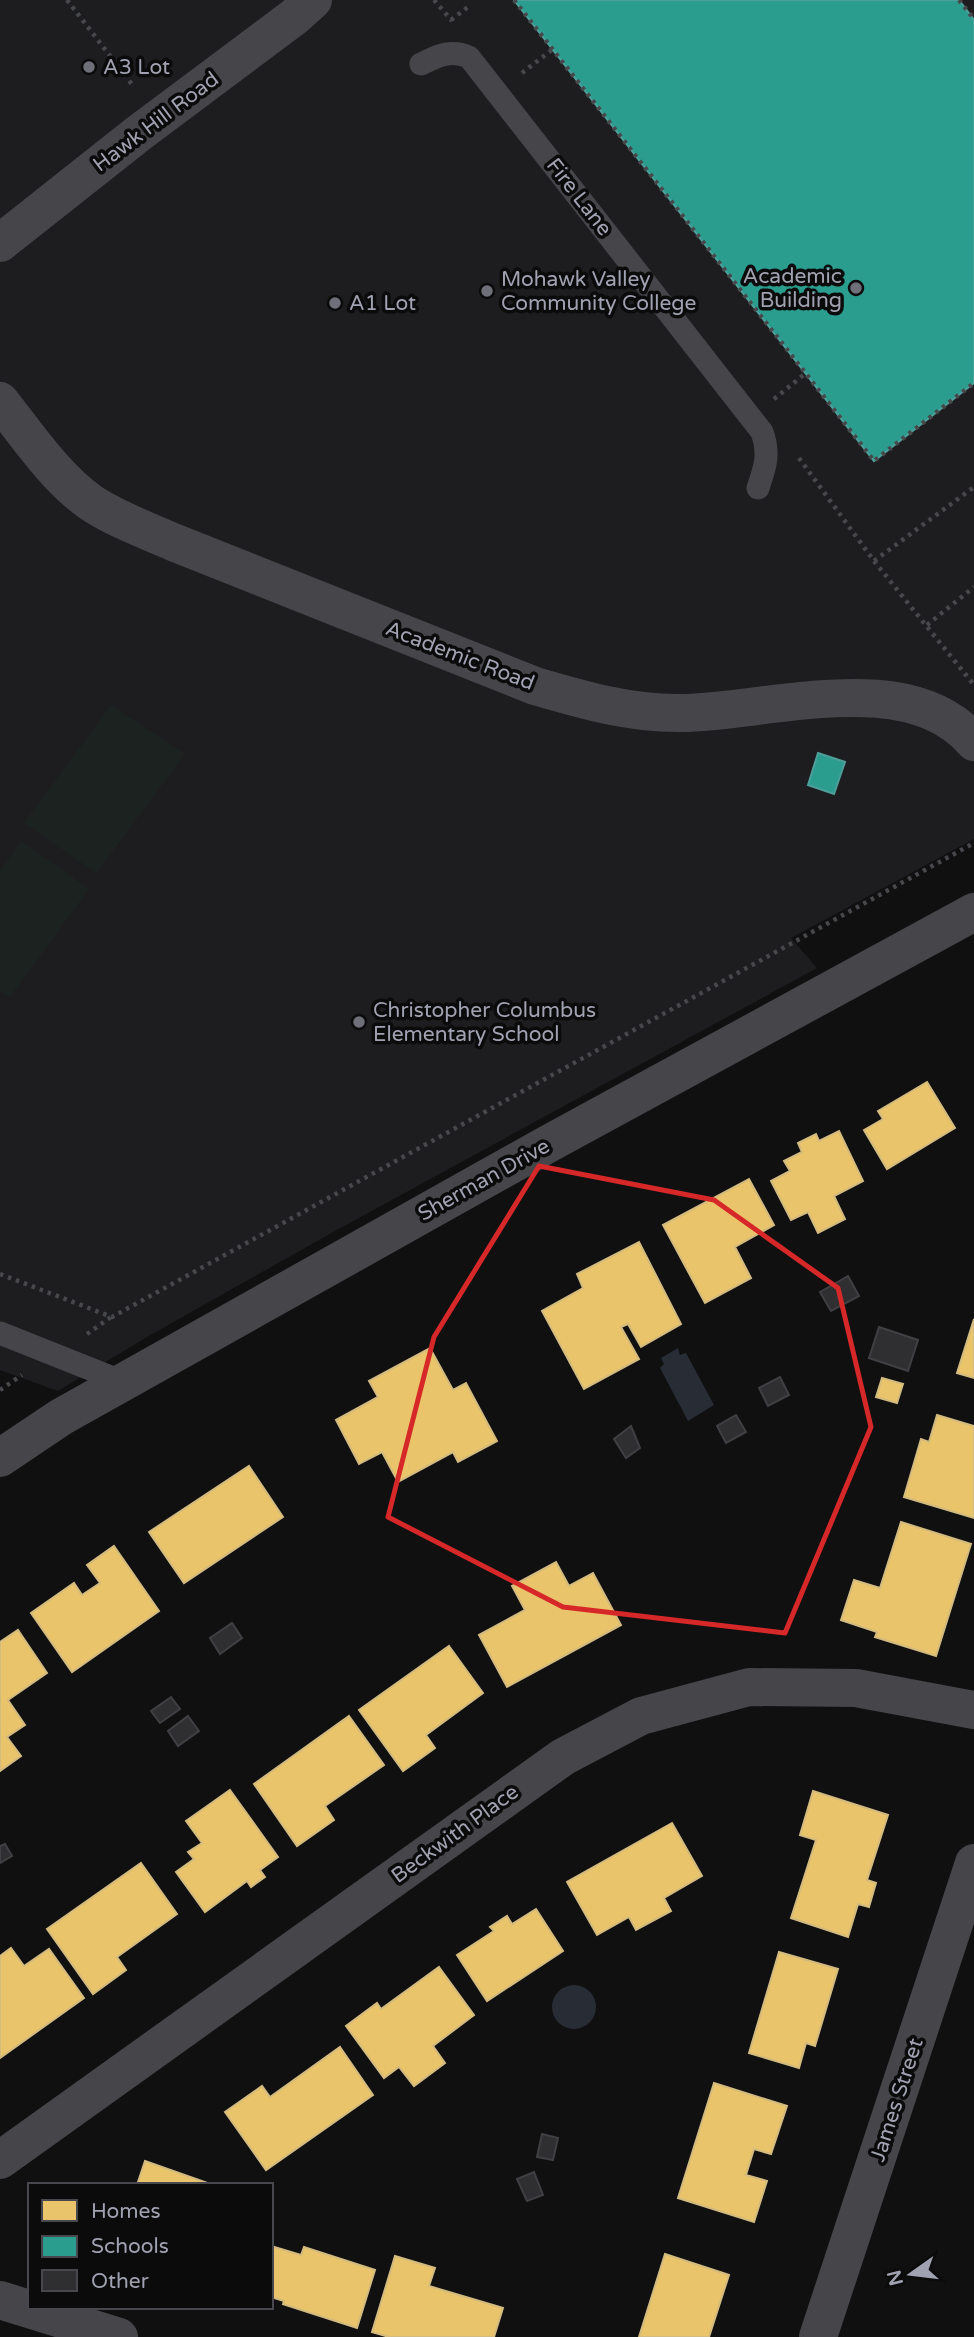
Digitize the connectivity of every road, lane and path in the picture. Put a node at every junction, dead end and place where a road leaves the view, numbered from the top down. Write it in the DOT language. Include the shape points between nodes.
graph roads {
  1 [pos="67,0"];
  2 [pos="313,0"];
  3 [pos="514,0"];
  4 [pos="959,0"];
  5 [pos="468,7"];
  6 [pos="972,13"];
  7 [pos="974,19"];
  8 [pos="451,20"];
  9 [pos="553,49"];
  10 [pos="421,64"];
  11 [pos="514,79"];
  12 [pos="131,84"];
  13 [pos="0,243"];
  14 [pos="806,373"];
  15 [pos="974,383"];
  16 [pos="774,399"];
  17 [pos="0,401"];
  18 [pos="758,488"];
  19 [pos="874,561"];
  20 [pos="974,587"];
  21 [pos="927,625"];
  22 [pos="974,685"];
  23 [pos="974,742"];
  24 [pos="974,843"];
  25 [pos="974,912"];
  26 [pos="0,1274"];
  27 [pos="112,1317"];
  28 [pos="0,1333"];
  29 [pos="84,1336"];
  30 [pos="31,1369"];
  31 [pos="123,1382"];
  32 [pos="0,1390"];
  33 [pos="0,1458"];
  34 [pos="974,1710"];
  35 [pos="974,1863"];
  36 [pos="0,2160"];
  37 [pos="0,2300"];
  38 [pos="28,2309"];
  39 [pos="29,2309"];
  40 [pos="118,2337"];
  41 [pos="818,2337"];
  1 -- 12 [label="path"];
  2 -- 13 [label="street, Hawk Hill Road"];
  3 -- 9 [label="path"];
  4 -- 6 [label="path"];
  5 -- 8 [label="path"];
  6 -- 7 [label="path"];
  9 -- 11 [label="path"];
  9 -- 14 [label="path"];
  10 -- 18 [label="lane, Fire Lane" via="445,53 469,57 762,432 767,457"];
  14 -- 15 [label="path" via="874,461"];
  14 -- 16 [label="path"];
  17 -- 23 [label="street, Academic Road" via="64,479 90,502 119,518 535,686 592,703 652,713 859,697 893,699 930,710"];
  19 -- 21 [label="path"];
  20 -- 21 [label="path"];
  21 -- 22 [label="path"];
  24 -- 27 [label="path"];
  25 -- 31 [label="street, Sherman Drive"];
  26 -- 27 [label="path"];
  27 -- 29 [label="path"];
  28 -- 31 [label="lane"];
  30 -- 32 [label="path"];
  31 -- 33 [label="street, Sherman Drive"];
  34 -- 36 [label="street, Beckwith Place" via="856,1688 749,1687 641,1716 567,1754"];
  35 -- 41 [label="street, James Street"];
  37 -- 38 [label="street"];
  39 -- 40 [label="street"];
}
